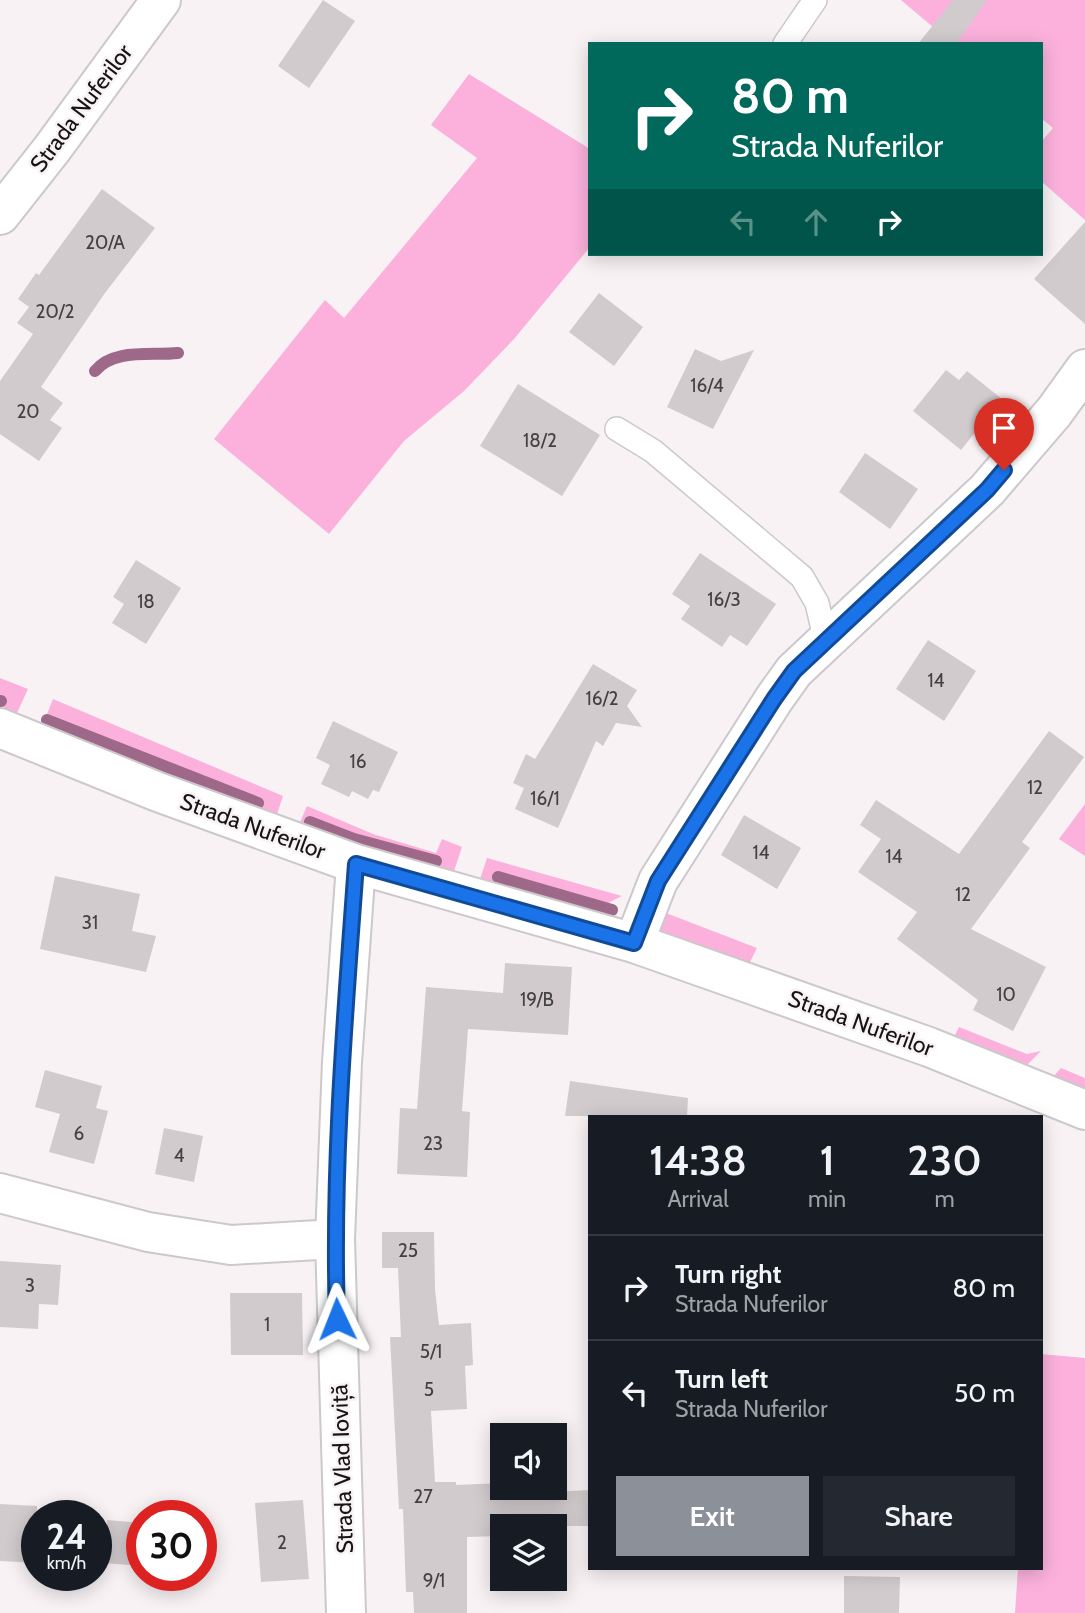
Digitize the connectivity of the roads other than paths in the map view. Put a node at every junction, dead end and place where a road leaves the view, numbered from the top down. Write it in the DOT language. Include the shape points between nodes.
graph roads {
  1 [pos="161,0"];
  2 [pos="815,0"];
  3 [pos="786,42"];
  4 [pos="0,215"];
  5 [pos="1085,369"];
  6 [pos="617,429"];
  7 [pos="826,642"];
  8 [pos="0,728"];
  9 [pos="356,864"];
  10 [pos="634,943"];
  11 [pos="1085,1110"];
  12 [pos="0,1193"];
  13 [pos="335,1239"];
  14 [pos="346,1613"];
  1 -- 4 [label="street, Strada Nuferilor"];
  2 -- 3 [label="lane"];
  5 -- 7 [label="street" via="987,490"];
  6 -- 7 [label="lane" via="653,451 802,577 817,603"];
  7 -- 10 [label="street" via="794,671 774,699 658,881"];
  8 -- 9 [label="street, Strada Nuferilor"];
  9 -- 10 [label="street, Strada Nuferilor"];
  9 -- 13 [label="street, Strada Vlad Ioviță"];
  10 -- 11 [label="street, Strada Nuferilor" via="929,1046"];
  12 -- 13 [label="street" via="148,1232 231,1245"];
  13 -- 14 [label="street, Strada Vlad Ioviță"];
}
